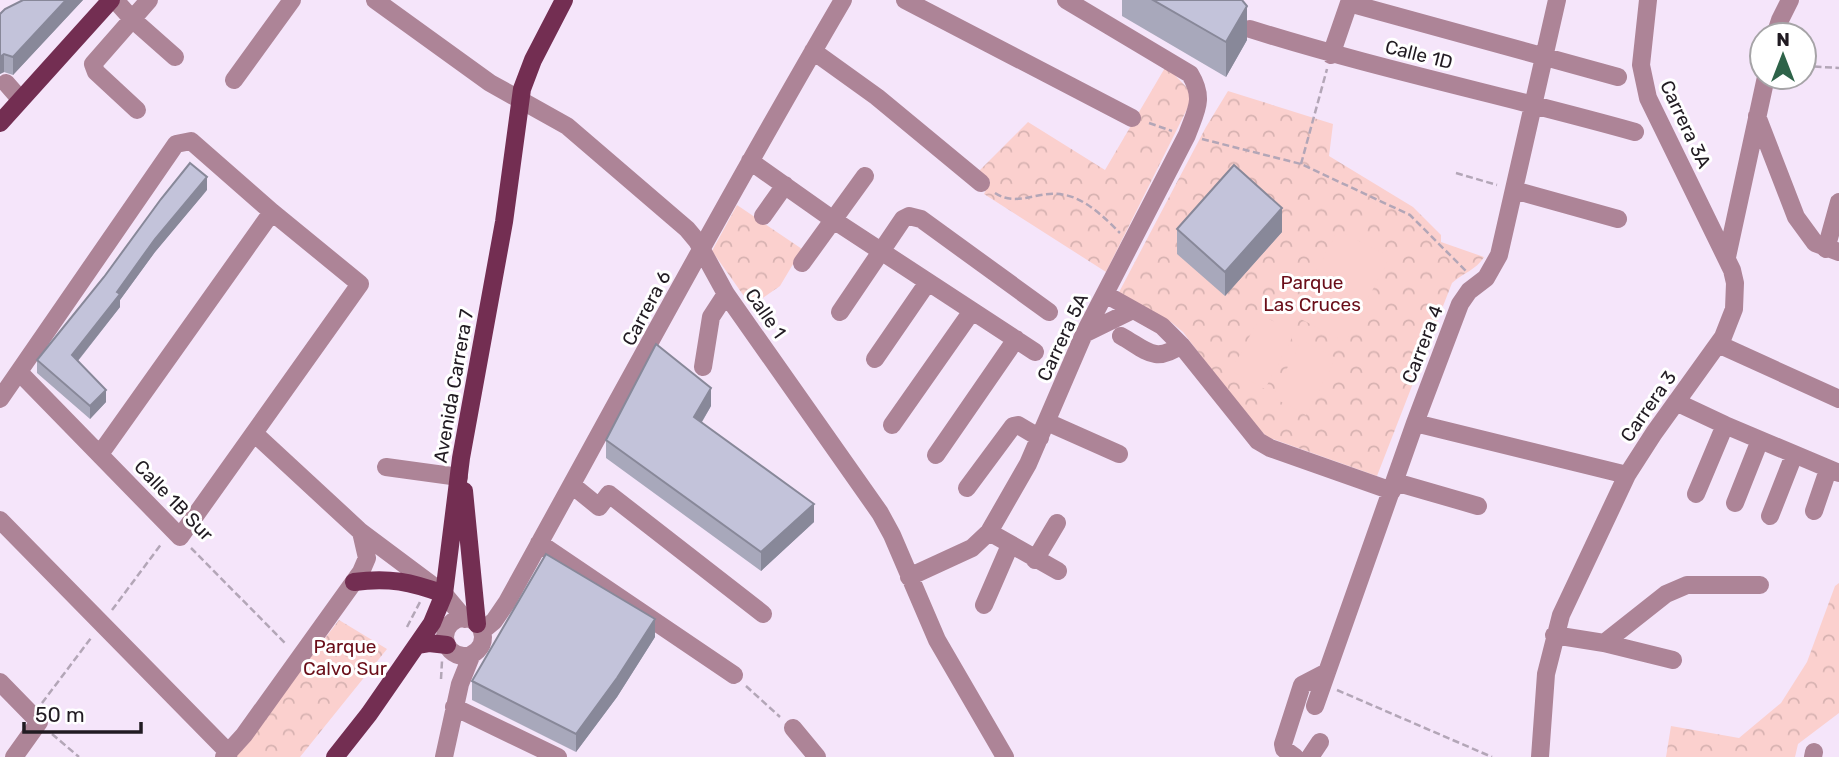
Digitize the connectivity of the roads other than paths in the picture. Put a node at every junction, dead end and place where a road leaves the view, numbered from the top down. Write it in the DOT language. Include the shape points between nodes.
graph roads {
  1 [pos="113,0"];
  2 [pos="149,0"];
  3 [pos="292,0"];
  4 [pos="374,0"];
  5 [pos="564,0"];
  6 [pos="843,0"];
  7 [pos="905,0"];
  8 [pos="1066,0"];
  9 [pos="1557,0"];
  10 [pos="1648,0"];
  11 [pos="1790,0"];
  12 [pos="1349,1"];
  13 [pos="132,19"];
  14 [pos="1780,21"];
  15 [pos="1250,29"];
  16 [pos="813,51"];
  17 [pos="1331,55"];
  18 [pos="175,57"];
  19 [pos="1545,57"];
  20 [pos="1618,78"];
  21 [pos="234,80"];
  22 [pos="6,83"];
  23 [pos="1763,91"];
  24 [pos="20,99"];
  25 [pos="520,100"];
  26 [pos="1534,104"];
  27 [pos="136,110"];
  28 [pos="1757,116"];
  29 [pos="1132,118"];
  30 [pos="0,123"];
  31 [pos="1635,132"];
  32 [pos="750,161"];
  33 [pos="865,176"];
  34 [pos="981,183"];
  35 [pos="785,185"];
  36 [pos="1514,190"];
  37 [pos="1839,202"];
  38 [pos="272,212"];
  39 [pos="763,215"];
  40 [pos="1618,219"];
  41 [pos="835,221"];
  42 [pos="701,250"];
  43 [pos="882,251"];
  44 [pos="1832,251"];
  45 [pos="1727,257"];
  46 [pos="802,263"];
  47 [pos="929,282"];
  48 [pos="726,294"];
  49 [pos="1105,294"];
  50 [pos="1133,310"];
  51 [pos="972,311"];
  52 [pos="840,312"];
  53 [pos="1049,312"];
  54 [pos="1084,334"];
  55 [pos="1121,336"];
  56 [pos="1016,339"];
  57 [pos="1718,344"];
  58 [pos="1181,345"];
  59 [pos="1035,352"];
  60 [pos="875,359"];
  61 [pos="703,367"];
  62 [pos="19,372"];
  63 [pos="0,399"];
  64 [pos="1839,399"];
  65 [pos="1676,402"];
  66 [pos="1415,423"];
  67 [pos="892,425"];
  68 [pos="1724,425"];
  69 [pos="1044,430"];
  70 [pos="254,433"];
  71 [pos="1760,440"];
  72 [pos="100,454"];
  73 [pos="1119,454"];
  74 [pos="936,455"];
  75 [pos="1794,455"];
  76 [pos="461,458"];
  77 [pos="386,467"];
  78 [pos="1833,471"];
  79 [pos="1627,475"];
  80 [pos="459,477"];
  81 [pos="572,485"];
  82 [pos="1393,486"];
  83 [pos="967,488"];
  84 [pos="1696,494"];
  85 [pos="1735,503"];
  86 [pos="1478,506"];
  87 [pos="1814,511"];
  88 [pos="1770,516"];
  89 [pos="0,520"];
  90 [pos="1057,523"];
  91 [pos="361,532"];
  92 [pos="989,532"];
  93 [pos="539,543"];
  94 [pos="1010,545"];
  95 [pos="1035,560"];
  96 [pos="1058,571"];
  97 [pos="909,577"];
  98 [pos="354,582"];
  99 [pos="1760,585"];
  100 [pos="436,591"];
  101 [pos="984,605"];
  102 [pos="763,614"];
  103 [pos="475,625"];
  104 [pos="1554,635"];
  105 [pos="410,640"];
  106 [pos="1604,643"];
  107 [pos="454,653"];
  108 [pos="1673,660"];
  109 [pos="734,675"];
  110 [pos="1325,678"];
  111 [pos="0,682"];
  112 [pos="1315,706"];
  113 [pos="454,707"];
  114 [pos="793,728"];
  115 [pos="227,755"];
  116 [pos="14,757"];
  117 [pos="335,757"];
  118 [pos="444,757"];
  119 [pos="558,757"];
  120 [pos="817,757"];
  121 [pos="1005,757"];
  122 [pos="1295,757"];
  123 [pos="1540,757"];
  1 -- 13 [label="street"];
  1 -- 24 [label="main road"];
  2 -- 13 [label="street"];
  3 -- 21 [label="street"];
  4 -- 25 [label="street, Calle 1"];
  5 -- 25 [label="main road, Avenida Carrera 7" via="533,60"];
  6 -- 16 [label="street, Carrera 6"];
  7 -- 29 [label="street"];
  8 -- 49 [label="street, Carrera 5A" via="1190,74 1198,88 1199,101 1187,135"];
  9 -- 19 [label="street, Carrera 4"];
  10 -- 45 [label="street, Carrera 3A" via="1641,57 1646,91"];
  11 -- 14 [label="street"];
  12 -- 17 [label="street"];
  12 -- 19 [label="street"];
  13 -- 18 [label="street"];
  13 -- 27 [label="street" via="93,64"];
  15 -- 17 [label="street, Calle 1D"];
  16 -- 32 [label="street, Carrera 6"];
  16 -- 34 [label="street"];
  17 -- 26 [label="street, Calle 1D"];
  19 -- 20 [label="street"];
  19 -- 26 [label="street, Carrera 4"];
  22 -- 24 [label="street"];
  23 -- 28 [label="street, Carrera 3"];
  24 -- 30 [label="main road"];
  25 -- 42 [label="street, Calle 1" via="583,138 680,222"];
  25 -- 76 [label="main road, Avenida Carrera 7" via="504,222"];
  26 -- 31 [label="street, Calle 1D"];
  26 -- 36 [label="street, Carrera 4"];
  28 -- 44 [label="street" via="1796,217 1815,243"];
  28 -- 45 [label="street, Carrera 3"];
  32 -- 35 [label="street"];
  32 -- 42 [label="street, Carrera 6"];
  33 -- 41 [label="street"];
  35 -- 39 [label="street"];
  35 -- 41 [label="street"];
  36 -- 40 [label="street"];
  36 -- 66 [label="street, Carrera 4" via="1499,255 1492,271 1460,304"];
  37 -- 44 [label="street"];
  38 -- 62 [label="street" via="191,141 177,144"];
  38 -- 70 [label="street" via="360,284"];
  38 -- 72 [label="street"];
  41 -- 43 [label="street"];
  41 -- 46 [label="street"];
  42 -- 48 [label="street, Calle 1"];
  42 -- 81 [label="street, Carrera 6"];
  43 -- 47 [label="street"];
  43 -- 52 [label="street"];
  43 -- 53 [label="street" via="903,219 921,219"];
  45 -- 57 [label="street, Carrera 3" via="1735,296 1730,323"];
  47 -- 51 [label="street"];
  47 -- 60 [label="street"];
  48 -- 61 [label="street" via="711,317"];
  48 -- 97 [label="street, Calle 1" via="867,493 892,535"];
  49 -- 50 [label="street"];
  49 -- 54 [label="street, Carrera 5A"];
  50 -- 54 [label="street"];
  50 -- 58 [label="street" via="1162,326"];
  51 -- 56 [label="street"];
  51 -- 67 [label="street"];
  54 -- 69 [label="street, Carrera 5A"];
  55 -- 58 [label="street" via="1154,356 1169,354"];
  56 -- 59 [label="street"];
  56 -- 74 [label="street"];
  57 -- 64 [label="street"];
  57 -- 65 [label="street, Carrera 3"];
  58 -- 82 [label="street" via="1258,441"];
  62 -- 63 [label="street"];
  62 -- 72 [label="street, Calle 1B Sur"];
  65 -- 68 [label="street"];
  65 -- 79 [label="street, Carrera 3"];
  66 -- 79 [label="street"];
  66 -- 82 [label="street, Carrera 4"];
  68 -- 71 [label="street"];
  68 -- 84 [label="street"];
  69 -- 73 [label="street"];
  69 -- 83 [label="street" via="1013,426"];
  69 -- 92 [label="street, Carrera 5A"];
  70 -- 72 [label="street, Calle 1B Sur" via="180,537"];
  70 -- 91 [label="street"];
  71 -- 75 [label="street"];
  71 -- 85 [label="street"];
  75 -- 78 [label="street"];
  75 -- 88 [label="street"];
  76 -- 80 [label="main road, Avenida Carrera 7"];
  76 -- 103 [label="main road"];
  77 -- 80 [label="street"];
  78 -- 87 [label="street"];
  79 -- 104 [label="street, Carrera 3"];
  80 -- 100 [label="main road, Avenida Carrera 7"];
  81 -- 93 [label="street, Carrera 6"];
  81 -- 102 [label="street" via="598,507 609,494"];
  82 -- 86 [label="street"];
  82 -- 110 [label="street, Carrera 4"];
  89 -- 115 [label="street"];
  90 -- 95 [label="street"];
  91 -- 98 [label="street" via="367,558"];
  91 -- 100 [label="street"];
  92 -- 94 [label="street"];
  92 -- 97 [label="street, Carrera 5A" via="972,548"];
  93 -- 103 [label="street, Carrera 6" via="500,612"];
  93 -- 109 [label="street"];
  94 -- 95 [label="street"];
  94 -- 101 [label="street"];
  95 -- 96 [label="street"];
  97 -- 121 [label="street, Calle 1" via="937,640"];
  98 -- 100 [label="main road" via="387,579"];
  98 -- 115 [label="street"];
  99 -- 106 [label="street" via="1687,585 1666,594"];
  100 -- 103 [label="street"];
  100 -- 105 [label="main road, Avenida Carrera 7" via="432,623"];
  103 -- 107 [label="street" via="482,642"];
  103 -- 107 [label="street, Carrera 6" via="460,619 450,625 446,634"];
  104 -- 106 [label="street"];
  104 -- 123 [label="street, Carrera 3" via="1544,690"];
  105 -- 107 [label="main road"];
  105 -- 117 [label="main road, Avenida Carrera 7" via="369,714"];
  106 -- 108 [label="street"];
  107 -- 113 [label="street" via="460,684"];
  110 -- 112 [label="street, Carrera 4"];
  110 -- 122 [label="street" via="1302,685 1283,744"];
  111 -- 116 [label="street" via="39,722"];
  113 -- 118 [label="street"];
  113 -- 119 [label="street"];
  114 -- 120 [label="street"];
}
